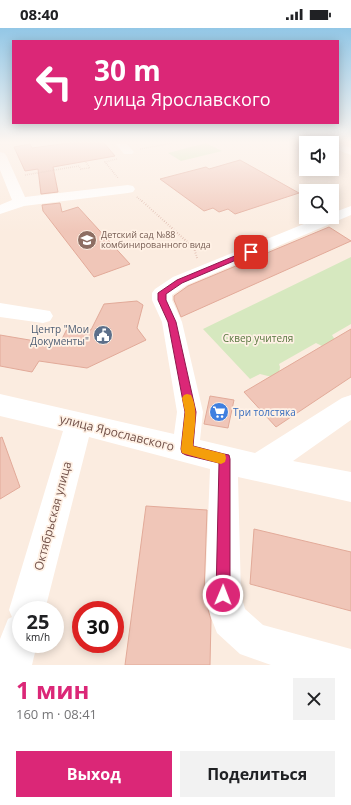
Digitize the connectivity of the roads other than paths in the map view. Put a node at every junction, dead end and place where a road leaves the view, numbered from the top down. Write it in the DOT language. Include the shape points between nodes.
graph roads {
  1 [pos="5,178"];
  2 [pos="128,189"];
  3 [pos="20,202"];
  4 [pos="0,210"];
  5 [pos="351,210"];
  6 [pos="0,310"];
  7 [pos="43,316"];
  8 [pos="0,405"];
  9 [pos="351,406"];
  10 [pos="79,423"];
  11 [pos="186,449"];
  12 [pos="240,463"];
  13 [pos="351,487"];
  14 [pos="30,601"];
  15 [pos="344,665"];
  1 -- 3 [label="street"];
  2 -- 3 [label="street"];
  3 -- 4 [label="street"];
  5 -- 11 [label="street" via="180,281 162,293 162,300 172,322 190,412"];
  6 -- 7 [label="street"];
  8 -- 10 [label="street, улица Ярославского"];
  9 -- 12 [label="street" via="318,429"];
  10 -- 11 [label="street, улица Ярославского"];
  10 -- 14 [label="street, Октябрьская улица"];
  11 -- 12 [label="street, улица Ярославского"];
  12 -- 13 [label="street, улица Ярославского"];
  12 -- 15 [label="street" via="223,595 230,620 252,642"];
}
